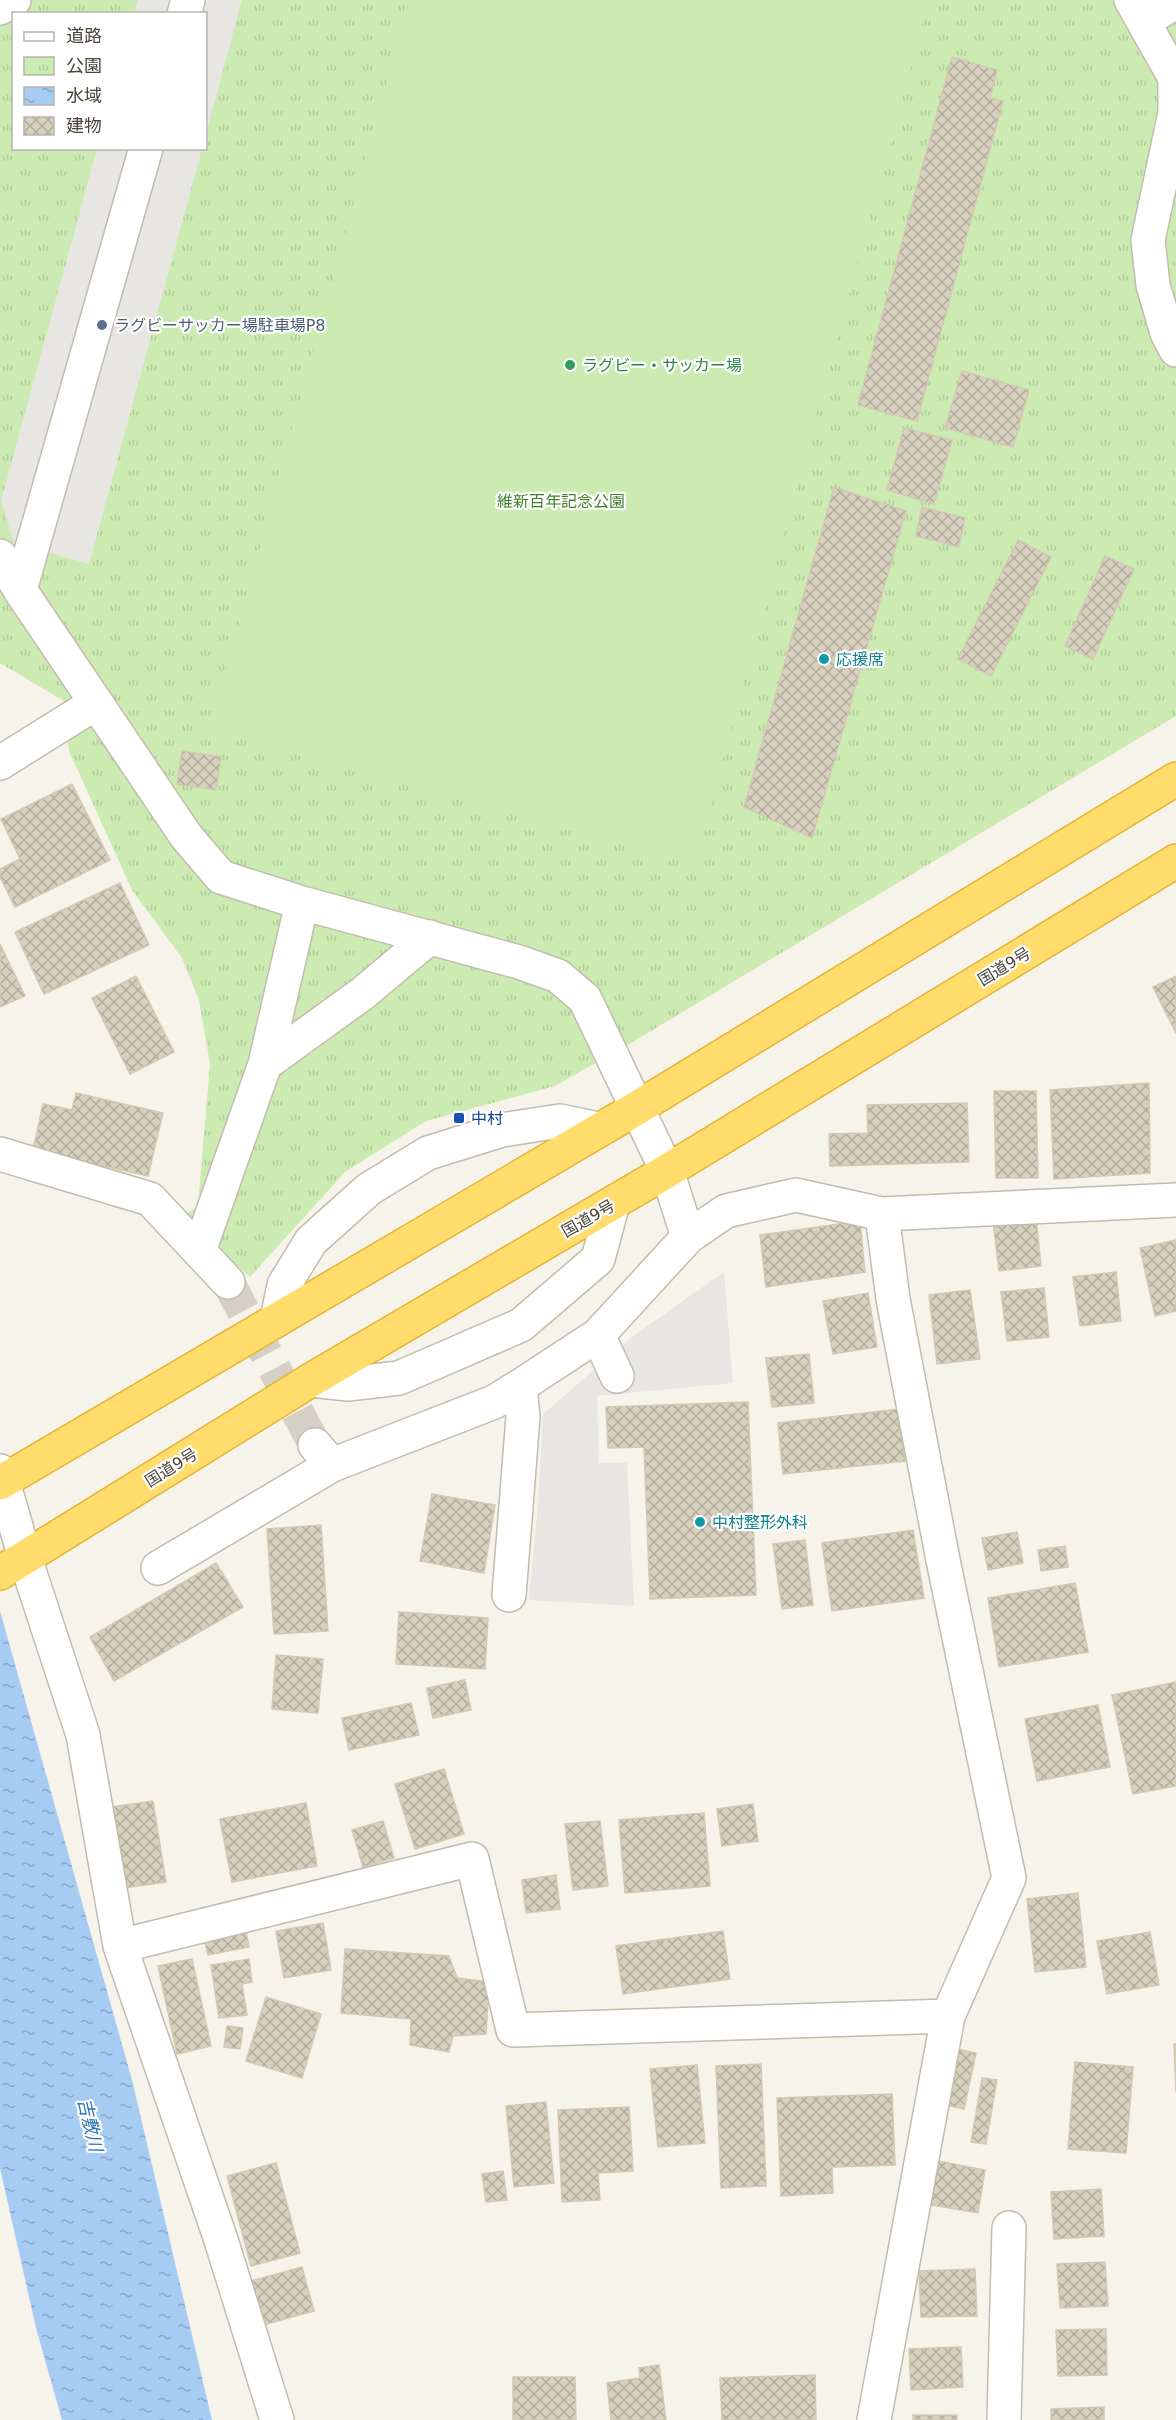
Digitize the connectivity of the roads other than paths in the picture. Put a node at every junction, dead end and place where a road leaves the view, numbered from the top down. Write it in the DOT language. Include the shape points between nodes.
graph roads {
  1 [pos="14,0"];
  2 [pos="1176,2"];
  3 [pos="0,8"];
  4 [pos="1138,11"];
  5 [pos="145,150"];
  6 [pos="1176,350"];
  7 [pos="0,556"];
  8 [pos="20,590"];
  9 [pos="96,703"];
  10 [pos="0,763"];
  11 [pos="1176,779"];
  12 [pos="1176,861"];
  13 [pos="302,903"];
  14 [pos="430,937"];
  15 [pos="266,1064"];
  16 [pos="636,1108"];
  17 [pos="598,1129"];
  18 [pos="0,1154"];
  19 [pos="667,1171"];
  20 [pos="1176,1200"];
  21 [pos="613,1203"];
  22 [pos="882,1214"];
  23 [pos="688,1237"];
  24 [pos="198,1251"];
  25 [pos="228,1282"];
  26 [pos="277,1320"];
  27 [pos="598,1335"];
  28 [pos="617,1376"];
  29 [pos="311,1380"];
  30 [pos="520,1386"];
  31 [pos="1,1478"];
  32 [pos="9,1567"];
  33 [pos="158,1568"];
  34 [pos="509,1595"];
  35 [pos="120,1946"];
  36 [pos="948,2016"];
  37 [pos="1008,2228"];
  38 [pos="277,2420"];
  39 [pos="874,2420"];
  40 [pos="1004,2420"];
  1 -- 3 [label="street"];
  2 -- 4 [label="street"];
  4 -- 6 [label="street" via="1174,78 1175,113 1148,240 1153,285"];
  5 -- 8 [label="street"];
  7 -- 8 [label="street"];
  8 -- 9 [label="street"];
  9 -- 10 [label="street"];
  9 -- 13 [label="street" via="186,836 221,877"];
  11 -- 16 [label="highway"];
  12 -- 19 [label="highway, 国道9号"];
  13 -- 14 [label="street"];
  13 -- 15 [label="street"];
  14 -- 15 [label="street" via="362,994"];
  14 -- 16 [label="street" via="558,976 585,999"];
  15 -- 24 [label="street"];
  16 -- 17 [label="highway"];
  16 -- 19 [label="street"];
  17 -- 26 [label="highway"];
  17 -- 26 [label="street" via="560,1121 502,1130 428,1153 369,1188 311,1240 284,1285"];
  18 -- 24 [label="street" via="150,1199"];
  19 -- 21 [label="highway, 国道9号"];
  19 -- 23 [label="street"];
  20 -- 22 [label="street"];
  21 -- 29 [label="highway, 国道9号"];
  21 -- 29 [label="street" via="598,1258 521,1325 399,1378 348,1384"];
  22 -- 23 [label="street" via="796,1195 726,1211"];
  22 -- 36 [label="street" via="893,1299 934,1515 1009,1878"];
  23 -- 27 [label="street"];
  24 -- 25 [label="street"];
  26 -- 31 [label="highway"];
  27 -- 28 [label="street"];
  27 -- 30 [label="street"];
  29 -- 32 [label="highway, 国道9号"];
  30 -- 33 [label="street" via="494,1402 323,1455"];
  30 -- 34 [label="street" via="523,1417"];
  31 -- 32 [label="street"];
  32 -- 35 [label="street" via="83,1735"];
  35 -- 36 [label="street" via="472,1859 513,2030"];
  35 -- 38 [label="street" via="221,2240"];
  36 -- 39 [label="street"];
  37 -- 40 [label="street"];
}
